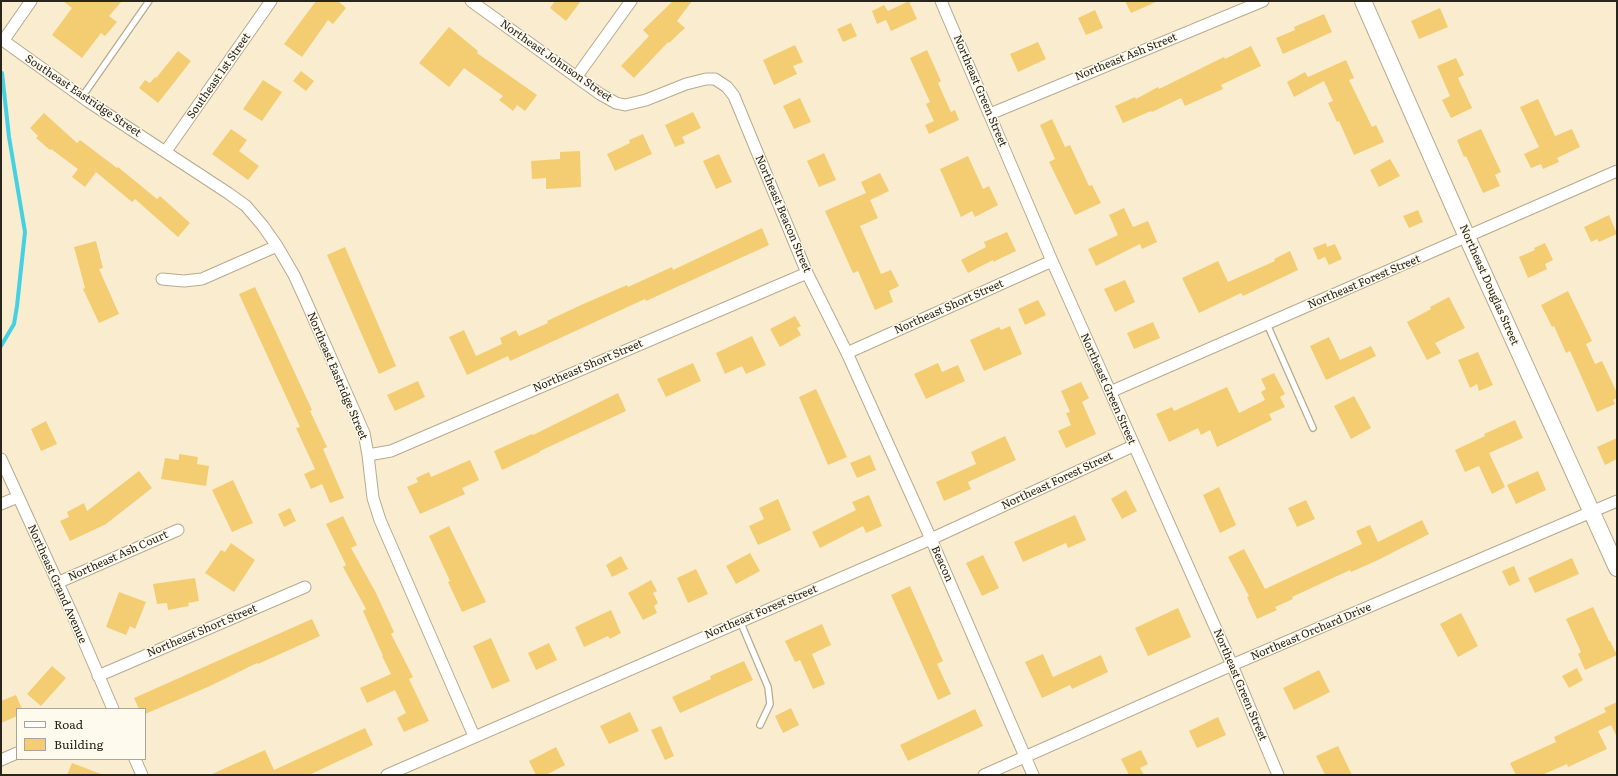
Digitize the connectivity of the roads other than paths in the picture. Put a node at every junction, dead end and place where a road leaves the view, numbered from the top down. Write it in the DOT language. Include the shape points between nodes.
graph roads {
  1 [pos="31,1"];
  2 [pos="149,1"];
  3 [pos="271,1"];
  4 [pos="471,1"];
  5 [pos="632,1"];
  6 [pos="941,1"];
  7 [pos="1263,1"];
  8 [pos="1363,1"];
  9 [pos="2,40"];
  10 [pos="577,76"];
  11 [pos="714,79"];
  12 [pos="82,97"];
  13 [pos="990,114"];
  14 [pos="166,151"];
  15 [pos="1617,171"];
  16 [pos="1467,237"];
  17 [pos="277,246"];
  18 [pos="1052,261"];
  19 [pos="807,273"];
  20 [pos="162,279"];
  21 [pos="1267,324"];
  22 [pos="847,354"];
  23 [pos="1110,392"];
  24 [pos="1313,428"];
  25 [pos="1134,446"];
  26 [pos="368,455"];
  27 [pos="1,459"];
  28 [pos="18,497"];
  29 [pos="1617,501"];
  30 [pos="1,504"];
  31 [pos="1592,512"];
  32 [pos="178,530"];
  33 [pos="931,539"];
  34 [pos="1617,568"];
  35 [pos="57,583"];
  36 [pos="305,586"];
  37 [pos="740,621"];
  38 [pos="1232,665"];
  39 [pos="98,676"];
  40 [pos="113,708"];
  41 [pos="760,725"];
  42 [pos="474,736"];
  43 [pos="16,753"];
  44 [pos="1026,757"];
  45 [pos="1,760"];
  46 [pos="135,760"];
  47 [pos="142,775"];
  48 [pos="387,775"];
  49 [pos="984,775"];
  50 [pos="1033,775"];
  51 [pos="1278,775"];
  1 -- 9 [label="street"];
  2 -- 12 [label="lane"];
  3 -- 14 [label="street, Southeast 1st Street"];
  4 -- 10 [label="street, Northeast Johnson Street"];
  5 -- 10 [label="street"];
  6 -- 13 [label="street, Northeast Green Street"];
  7 -- 13 [label="street, Northeast Ash Street"];
  8 -- 16 [label="main road, Northeast Douglas Street"];
  9 -- 12 [label="street, Southeast Eastridge Street"];
  10 -- 11 [label="street, Northeast Johnson Street" via="600,94 625,105 646,100 692,82"];
  11 -- 19 [label="street, Northeast Beacon Street" via="727,87 734,96"];
  12 -- 14 [label="street, Southeast Eastridge Street"];
  13 -- 18 [label="street, Northeast Green Street"];
  14 -- 17 [label="street, Northeast Eastridge Street" via="246,206"];
  15 -- 16 [label="street, Northeast Forest Street"];
  16 -- 21 [label="street, Northeast Forest Street"];
  16 -- 31 [label="main road, Northeast Douglas Street"];
  17 -- 20 [label="street" via="202,279"];
  17 -- 26 [label="street, Northeast Eastridge Street" via="300,287 364,433"];
  18 -- 22 [label="street, Northeast Short Street"];
  18 -- 23 [label="street, Northeast Green Street"];
  19 -- 22 [label="street, Northeast Beacon Street"];
  19 -- 26 [label="street, Northeast Short Street" via="391,450"];
  21 -- 23 [label="street, Northeast Forest Street"];
  21 -- 24 [label="lane"];
  22 -- 33 [label="street, Beacon"];
  23 -- 25 [label="street, Northeast Green Street"];
  25 -- 33 [label="street, Northeast Forest Street"];
  25 -- 38 [label="street, Northeast Green Street"];
  26 -- 42 [label="street, Northeast Eastridge Street" via="373,498 380,520"];
  27 -- 28 [label="street, Northeast Grand Avenue"];
  28 -- 30 [label="street"];
  28 -- 35 [label="street, Northeast Grand Avenue"];
  29 -- 31 [label="street, Northeast Orchard Drive"];
  31 -- 34 [label="main road, Northeast Douglas Street"];
  31 -- 38 [label="street, Northeast Orchard Drive"];
  32 -- 35 [label="street, Northeast Ash Court"];
  33 -- 37 [label="street, Northeast Forest Street"];
  33 -- 44 [label="street, Beacon"];
  35 -- 39 [label="street, Northeast Grand Avenue"];
  36 -- 39 [label="street, Northeast Short Street"];
  37 -- 41 [label="lane" via="768,687 770,704"];
  37 -- 42 [label="street, Northeast Forest Street"];
  38 -- 44 [label="street, Northeast Orchard Drive"];
  38 -- 51 [label="street, Northeast Green Street"];
  39 -- 40 [label="street, Northeast Grand Avenue"];
  42 -- 48 [label="street, Northeast Forest Street"];
  43 -- 45 [label="street"];
  44 -- 49 [label="street, Northeast Orchard Drive"];
  44 -- 50 [label="street, Beacon"];
  46 -- 47 [label="street"];
}
